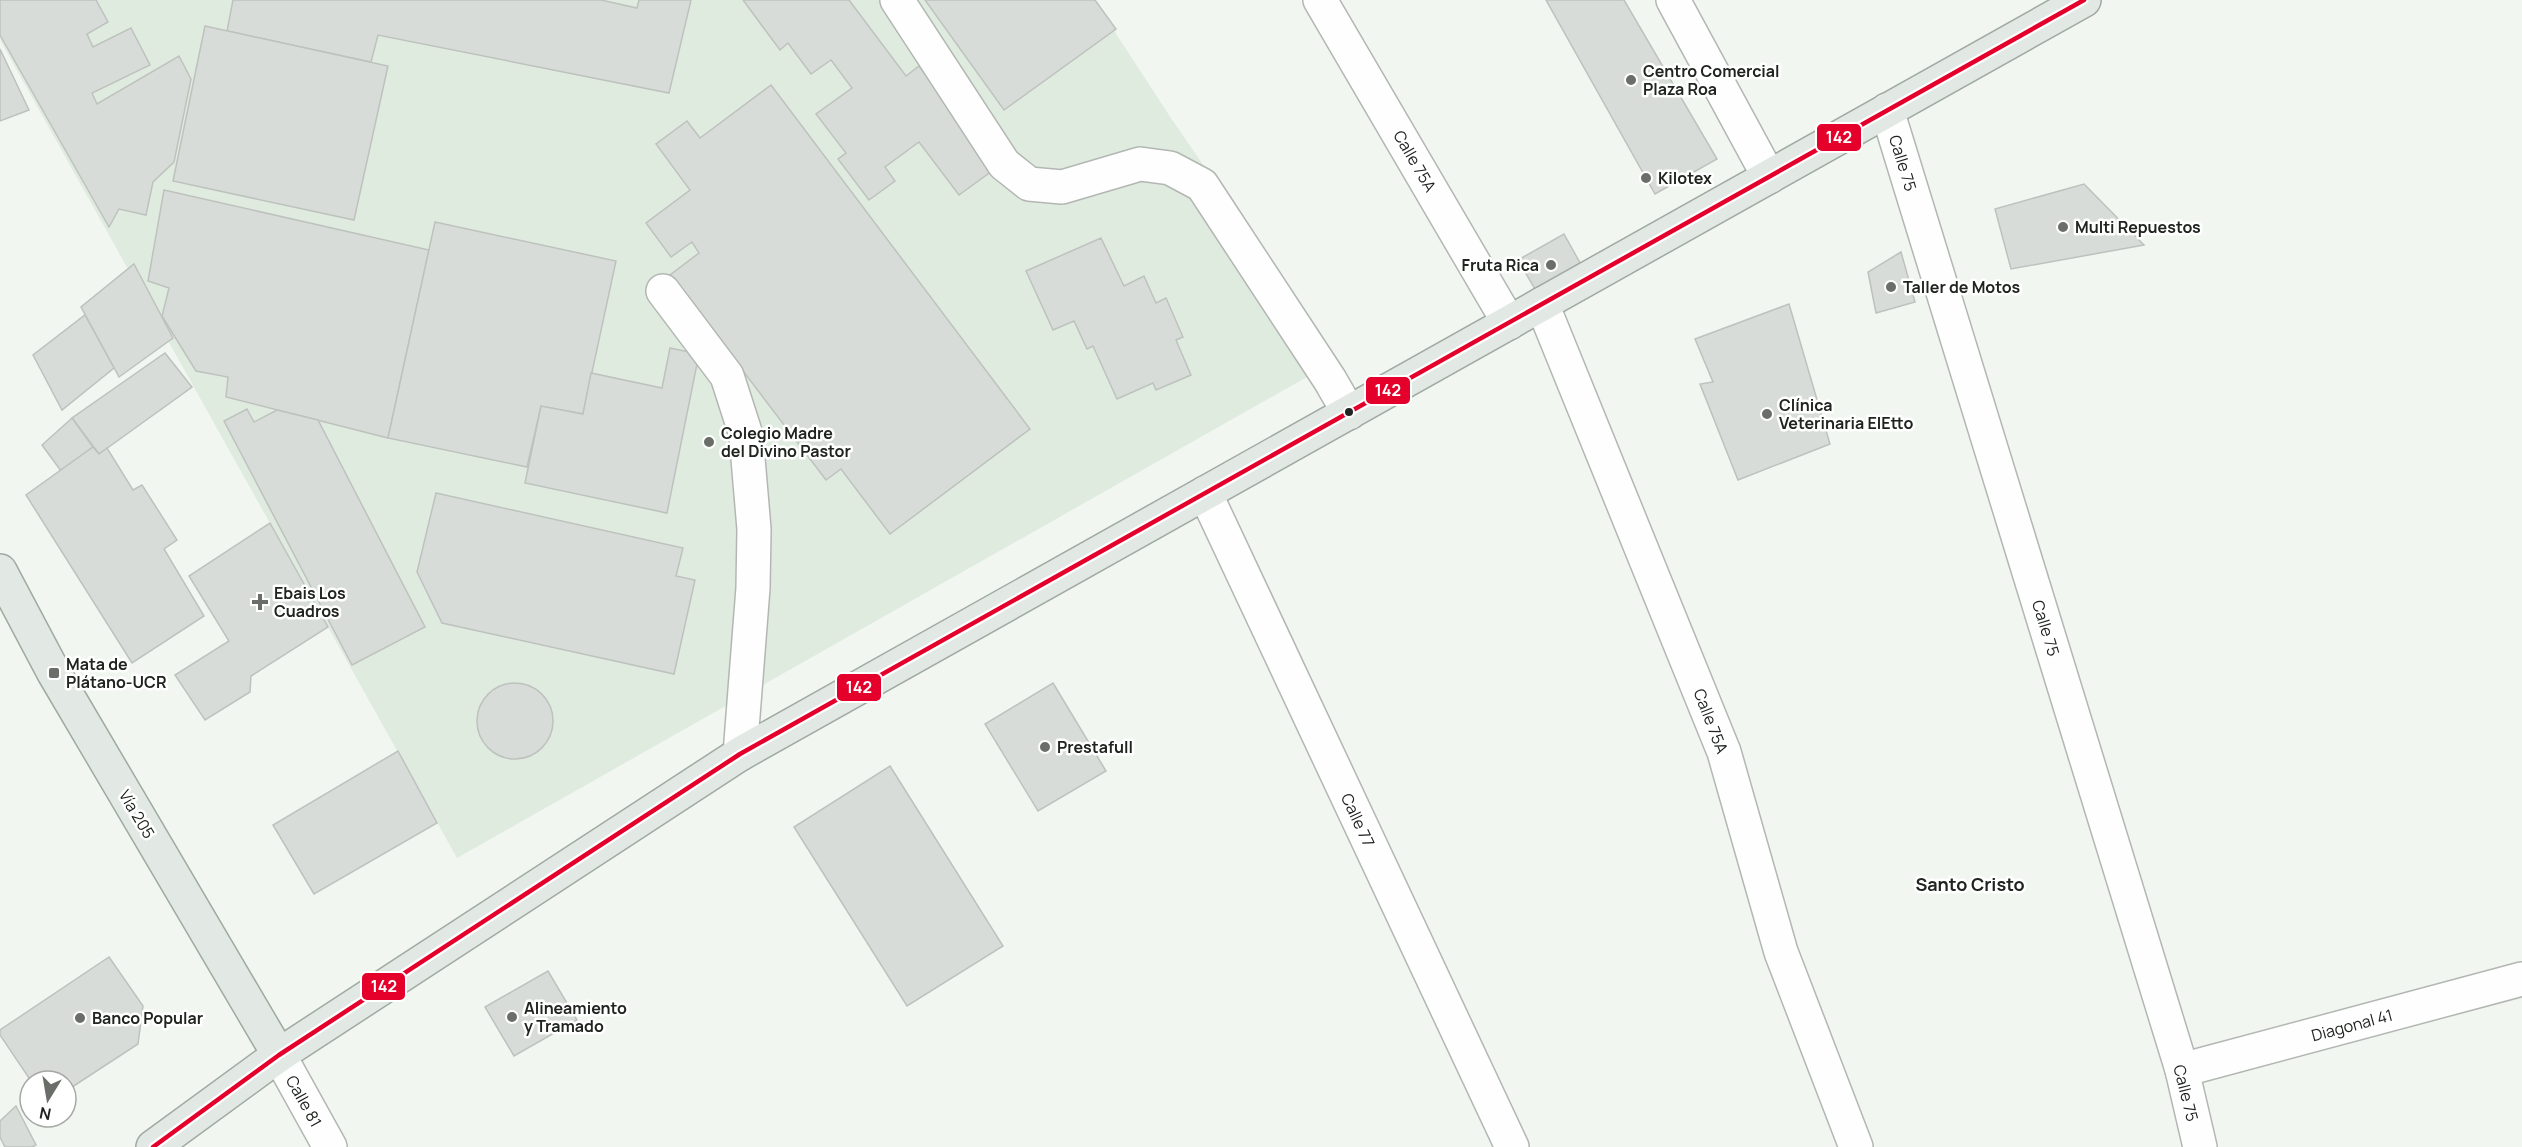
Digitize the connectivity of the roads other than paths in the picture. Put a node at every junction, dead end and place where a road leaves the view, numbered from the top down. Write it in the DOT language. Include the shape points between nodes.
graph roads {
  1 [pos="897,0"];
  2 [pos="1320,0"];
  3 [pos="1673,0"];
  4 [pos="2084,0"];
  5 [pos="1887,110"];
  6 [pos="1769,177"];
  7 [pos="663,291"];
  8 [pos="1542,304"];
  9 [pos="1509,323"];
  10 [pos="1349,413"];
  11 [pos="1205,493"];
  12 [pos="0,571"];
  13 [pos="740,754"];
  14 [pos="2522,979"];
  15 [pos="279,1055"];
  16 [pos="2182,1070"];
  17 [pos="153,1147"];
  18 [pos="330,1147"];
  19 [pos="1512,1147"];
  20 [pos="1856,1147"];
  21 [pos="2200,1147"];
  1 -- 10 [label="street" via="1004,164 1029,184 1062,187 1140,164 1170,168 1202,185"];
  2 -- 9 [label="street, Calle 75A"];
  3 -- 6 [label="street"];
  4 -- 5 [label="main road"];
  5 -- 6 [label="main road"];
  5 -- 16 [label="street, Calle 75"];
  6 -- 8 [label="main road"];
  7 -- 13 [label="street" via="726,376 746,435 754,529 753,588"];
  8 -- 9 [label="main road"];
  8 -- 20 [label="street, Calle 75A" via="1724,752 1780,952"];
  9 -- 10 [label="main road"];
  10 -- 11 [label="main road"];
  11 -- 13 [label="main road"];
  11 -- 19 [label="street, Calle 77"];
  12 -- 15 [label="main road, Vía 205" via="54,673"];
  13 -- 15 [label="main road"];
  14 -- 16 [label="street, Diagonal 41"];
  15 -- 17 [label="main road"];
  15 -- 18 [label="street, Calle 81"];
  16 -- 21 [label="street, Calle 75"];
}
